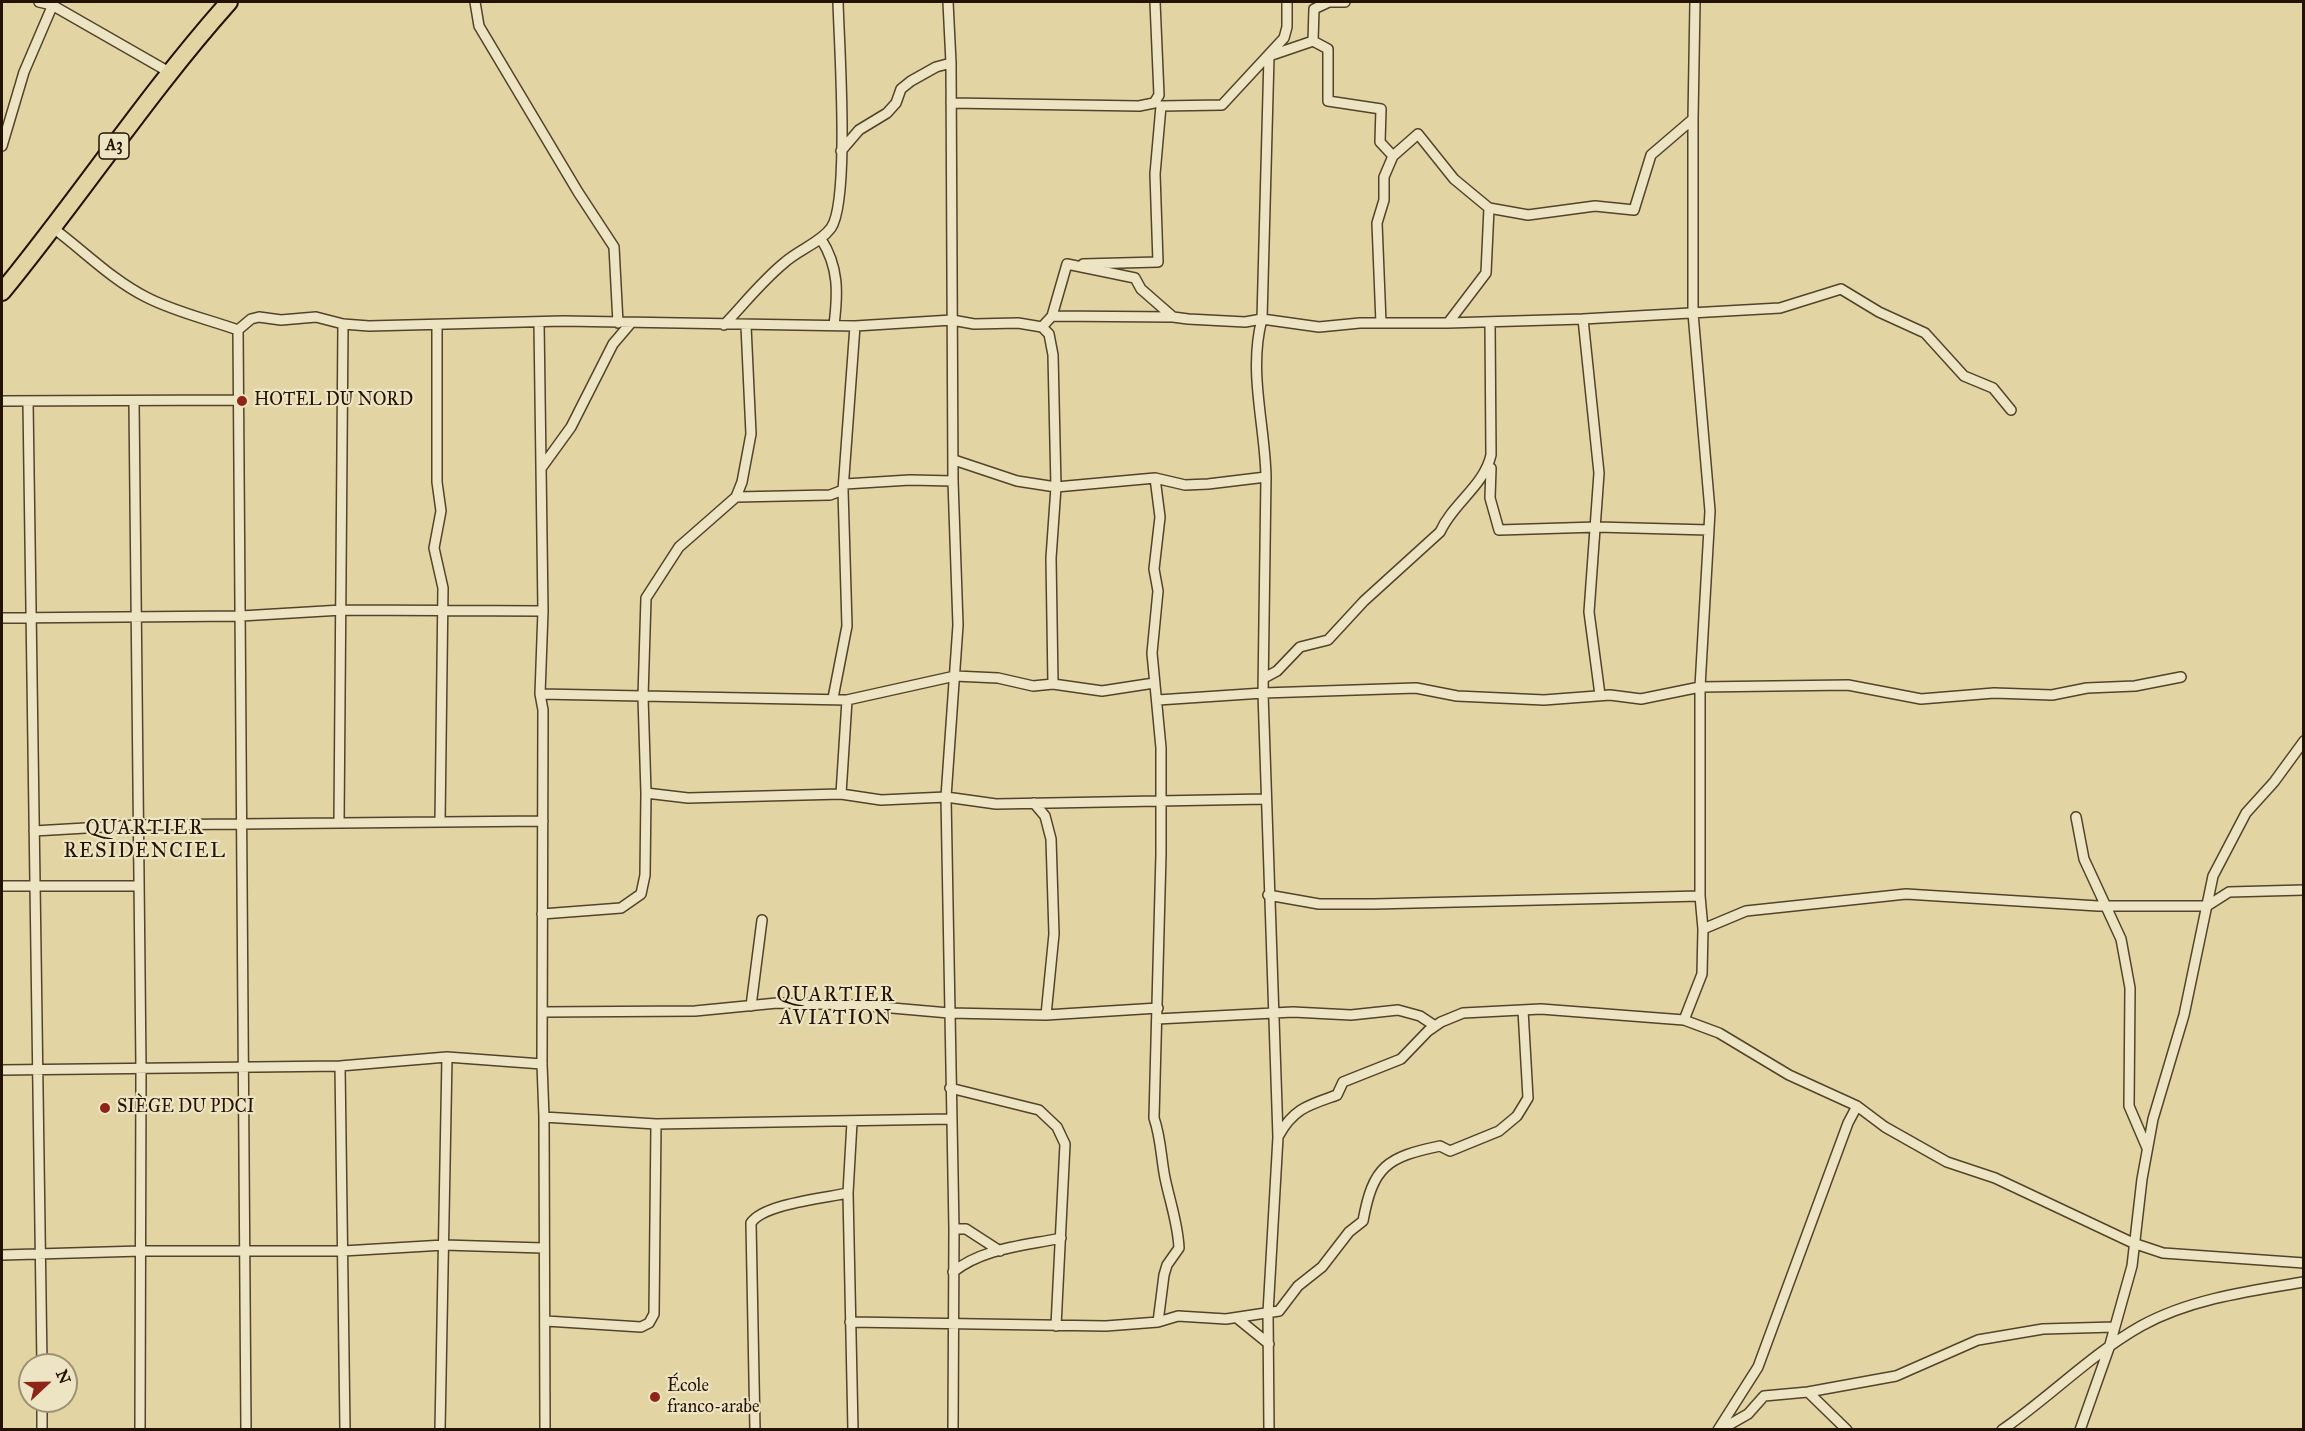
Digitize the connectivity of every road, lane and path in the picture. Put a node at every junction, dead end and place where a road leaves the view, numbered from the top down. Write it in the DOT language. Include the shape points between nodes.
graph roads {
  1 [pos="39,2"];
  2 [pos="229,2"];
  3 [pos="475,2"];
  4 [pos="838,2"];
  5 [pos="948,2"];
  6 [pos="1155,2"];
  7 [pos="1287,2"];
  8 [pos="1346,2"];
  9 [pos="1695,2"];
  10 [pos="53,3"];
  11 [pos="1313,41"];
  12 [pos="1269,56"];
  13 [pos="951,63"];
  14 [pos="169,72"];
  15 [pos="951,103"];
  16 [pos="1693,119"];
  17 [pos="2,146"];
  18 [pos="841,151"];
  19 [pos="1393,156"];
  20 [pos="1490,208"];
  21 [pos="53,228"];
  22 [pos="820,239"];
  23 [pos="1067,264"];
  24 [pos="2,292"];
  25 [pos="1694,313"];
  26 [pos="1052,316"];
  27 [pos="1173,317"];
  28 [pos="1262,319"];
  29 [pos="952,320"];
  30 [pos="1583,320"];
  31 [pos="539,322"];
  32 [pos="618,323"];
  33 [pos="1381,323"];
  34 [pos="1448,323"];
  35 [pos="1490,323"];
  36 [pos="343,324"];
  37 [pos="630,324"];
  38 [pos="437,325"];
  39 [pos="724,325"];
  40 [pos="746,326"];
  41 [pos="834,326"];
  42 [pos="855,326"];
  43 [pos="1042,327"];
  44 [pos="238,330"];
  45 [pos="238,400"];
  46 [pos="2,401"];
  47 [pos="28,402"];
  48 [pos="134,402"];
  49 [pos="2011,410"];
  50 [pos="1491,455"];
  51 [pos="954,460"];
  52 [pos="541,467"];
  53 [pos="1266,477"];
  54 [pos="1155,478"];
  55 [pos="952,481"];
  56 [pos="844,487"];
  57 [pos="1056,487"];
  58 [pos="736,497"];
  59 [pos="1597,527"];
  60 [pos="1709,530"];
  61 [pos="342,610"];
  62 [pos="443,610"];
  63 [pos="543,611"];
  64 [pos="30,616"];
  65 [pos="241,616"];
  66 [pos="135,617"];
  67 [pos="2,618"];
  68 [pos="955,676"];
  69 [pos="2181,677"];
  70 [pos="1264,678"];
  71 [pos="1154,683"];
  72 [pos="1053,684"];
  73 [pos="1700,687"];
  74 [pos="1263,693"];
  75 [pos="540,694"];
  76 [pos="1600,695"];
  77 [pos="643,697"];
  78 [pos="833,698"];
  79 [pos="847,700"];
  80 [pos="1158,700"];
  81 [pos="2304,741"];
  82 [pos="646,793"];
  83 [pos="841,794"];
  84 [pos="946,797"];
  85 [pos="1160,799"];
  86 [pos="1266,799"];
  87 [pos="1035,803"];
  88 [pos="2076,817"];
  89 [pos="543,821"];
  90 [pos="440,822"];
  91 [pos="339,823"];
  92 [pos="243,824"];
  93 [pos="137,825"];
  94 [pos="34,831"];
  95 [pos="2,886"];
  96 [pos="36,886"];
  97 [pos="138,886"];
  98 [pos="2304,890"];
  99 [pos="1268,895"];
  100 [pos="1700,896"];
  101 [pos="2207,906"];
  102 [pos="2105,907"];
  103 [pos="542,914"];
  104 [pos="762,920"];
  105 [pos="1703,928"];
  106 [pos="751,1006"];
  107 [pos="1158,1008"];
  108 [pos="1523,1010"];
  109 [pos="543,1012"];
  110 [pos="949,1013"];
  111 [pos="1046,1015"];
  112 [pos="1274,1015"];
  113 [pos="1157,1019"];
  114 [pos="1684,1020"];
  115 [pos="1435,1026"];
  116 [pos="447,1057"];
  117 [pos="542,1064"];
  118 [pos="246,1066"];
  119 [pos="340,1066"];
  120 [pos="141,1068"];
  121 [pos="36,1069"];
  122 [pos="2,1070"];
  123 [pos="950,1088"];
  124 [pos="1857,1106"];
  125 [pos="544,1117"];
  126 [pos="951,1119"];
  127 [pos="852,1122"];
  128 [pos="656,1124"];
  129 [pos="1278,1137"];
  130 [pos="2147,1148"];
  131 [pos="848,1193"];
  132 [pos="954,1229"];
  133 [pos="1061,1238"];
  134 [pos="2133,1243"];
  135 [pos="444,1245"];
  136 [pos="543,1248"];
  137 [pos="246,1250"];
  138 [pos="141,1251"];
  139 [pos="343,1251"];
  140 [pos="1000,1251"];
  141 [pos="2,1255"];
  142 [pos="41,1255"];
  143 [pos="2304,1263"];
  144 [pos="953,1272"];
  145 [pos="2304,1282"];
  146 [pos="1269,1313"];
  147 [pos="1237,1318"];
  148 [pos="546,1321"];
  149 [pos="850,1322"];
  150 [pos="1158,1322"];
  151 [pos="953,1324"];
  152 [pos="1056,1326"];
  153 [pos="2114,1327"];
  154 [pos="1269,1344"];
  155 [pos="2109,1348"];
  156 [pos="42,1353"];
  157 [pos="1808,1392"];
  158 [pos="42,1413"];
  159 [pos="42,1430"];
  160 [pos="140,1430"];
  161 [pos="246,1430"];
  162 [pos="345,1430"];
  163 [pos="440,1430"];
  164 [pos="545,1430"];
  165 [pos="755,1430"];
  166 [pos="853,1430"];
  167 [pos="953,1430"];
  168 [pos="1269,1430"];
  169 [pos="1719,1430"];
  170 [pos="1847,1430"];
  171 [pos="2002,1430"];
  172 [pos="2080,1430"];
  1 -- 10 [label="street"];
  2 -- 14 [label="highway, A3"];
  3 -- 32 [label="street" via="479,26 614,247"];
  4 -- 18 [label="street"];
  5 -- 13 [label="street"];
  6 -- 15 [label="street" via="1159,95 1154,103"];
  7 -- 12 [label="street" via="1284,38"];
  8 -- 11 [label="street" via="1329,2 1314,9"];
  9 -- 16 [label="street"];
  10 -- 14 [label="street"];
  10 -- 17 [label="street" via="24,72"];
  11 -- 12 [label="street"];
  11 -- 19 [label="street" via="1328,49 1328,101 1381,109 1380,142"];
  12 -- 23 [label="street" via="1221,105 1161,106 1155,174 1158,262"];
  12 -- 28 [label="street"];
  13 -- 15 [label="street"];
  13 -- 18 [label="street" via="936,67 901,89 887,114 859,130"];
  14 -- 21 [label="highway, A3"];
  15 -- 29 [label="street"];
  16 -- 20 [label="street" via="1651,155 1634,210 1595,206 1528,215"];
  16 -- 25 [label="street"];
  18 -- 22 [label="street" via="838,212 832,227"];
  19 -- 20 [label="street" via="1418,134 1454,179"];
  19 -- 33 [label="street" via="1384,177 1384,200 1377,223"];
  20 -- 34 [label="street" via="1486,273"];
  21 -- 24 [label="highway, A3"];
  21 -- 44 [label="street" via="146,297"];
  22 -- 39 [label="street" via="782,265"];
  22 -- 41 [label="street" via="838,277"];
  23 -- 26 [label="street"];
  23 -- 27 [label="street" via="1135,278 1141,289"];
  25 -- 30 [label="street"];
  25 -- 49 [label="street" via="1780,308 1841,289 1878,312 1925,333 1964,375 1993,388"];
  25 -- 60 [label="street"];
  26 -- 27 [label="street"];
  26 -- 43 [label="street"];
  27 -- 28 [label="street" via="1245,322"];
  28 -- 33 [label="street" via="1319,327"];
  28 -- 53 [label="street" via="1256,342 1256,375"];
  29 -- 42 [label="street"];
  29 -- 43 [label="street" via="974,324 1018,322"];
  29 -- 51 [label="street"];
  30 -- 35 [label="street"];
  30 -- 59 [label="street" via="1599,473"];
  31 -- 32 [label="street"];
  31 -- 38 [label="street"];
  31 -- 52 [label="street"];
  32 -- 37 [label="street"];
  33 -- 34 [label="street"];
  34 -- 35 [label="street"];
  35 -- 50 [label="street"];
  36 -- 38 [label="street"];
  36 -- 44 [label="street" via="316,316 281,320 259,317"];
  36 -- 61 [label="street"];
  37 -- 39 [label="street"];
  37 -- 52 [label="street" via="613,344 571,427"];
  38 -- 62 [label="street" via="437,482 441,510 434,548 443,588"];
  39 -- 40 [label="street"];
  40 -- 41 [label="street"];
  40 -- 58 [label="street" via="750,445"];
  41 -- 42 [label="street"];
  42 -- 56 [label="street"];
  43 -- 57 [label="street" via="1049,334 1053,355"];
  44 -- 45 [label="street"];
  45 -- 48 [label="street"];
  45 -- 65 [label="street"];
  46 -- 47 [label="street"];
  47 -- 48 [label="street"];
  47 -- 64 [label="street"];
  48 -- 66 [label="street"];
  50 -- 59 [label="street" via="1490,498 1499,530"];
  50 -- 70 [label="street" via="1487,472 1440,532 1364,601 1328,640 1300,647 1277,671"];
  51 -- 55 [label="street"];
  51 -- 57 [label="street" via="1017,481"];
  52 -- 63 [label="street"];
  53 -- 54 [label="street" via="1208,484"];
  53 -- 70 [label="street"];
  54 -- 57 [label="street"];
  54 -- 71 [label="street" via="1160,518 1154,569 1158,591 1152,653"];
  55 -- 56 [label="street" via="910,480"];
  55 -- 68 [label="street" via="958,625"];
  56 -- 58 [label="street" via="830,495"];
  56 -- 78 [label="street" via="847,627"];
  57 -- 72 [label="street" via="1051,558"];
  58 -- 77 [label="street" via="679,547 646,598"];
  59 -- 60 [label="street"];
  59 -- 76 [label="street" via="1589,612"];
  60 -- 73 [label="street"];
  61 -- 62 [label="street"];
  61 -- 65 [label="street"];
  61 -- 91 [label="street"];
  62 -- 63 [label="street"];
  62 -- 90 [label="street"];
  63 -- 75 [label="street"];
  64 -- 66 [label="street"];
  64 -- 67 [label="street"];
  64 -- 94 [label="street"];
  65 -- 66 [label="street"];
  65 -- 92 [label="street"];
  66 -- 93 [label="street"];
  68 -- 72 [label="street" via="998,678 1033,686"];
  68 -- 79 [label="street"];
  68 -- 84 [label="street"];
  69 -- 73 [label="street" via="2052,695 1994,693 1921,699 1848,685"];
  70 -- 74 [label="street"];
  71 -- 72 [label="street" via="1102,691"];
  71 -- 80 [label="street"];
  73 -- 76 [label="street" via="1641,699"];
  73 -- 100 [label="street"];
  74 -- 76 [label="street" via="1416,687 1457,696 1512,699"];
  74 -- 80 [label="street"];
  74 -- 86 [label="street"];
  75 -- 77 [label="street"];
  75 -- 89 [label="street"];
  77 -- 78 [label="street"];
  77 -- 82 [label="street"];
  78 -- 79 [label="street"];
  79 -- 83 [label="street"];
  80 -- 85 [label="street"];
  81 -- 101 [label="street" via="2246,813 2213,876"];
  82 -- 83 [label="street" via="688,798"];
  82 -- 103 [label="street" via="645,875 641,894 621,908"];
  83 -- 84 [label="street" via="881,800"];
  84 -- 87 [label="street" via="996,804"];
  84 -- 110 [label="street"];
  85 -- 86 [label="street"];
  85 -- 87 [label="street"];
  85 -- 107 [label="street"];
  86 -- 99 [label="street"];
  87 -- 111 [label="street" via="1045,816 1051,838 1054,934"];
  88 -- 102 [label="street" via="2084,860"];
  89 -- 90 [label="street"];
  89 -- 103 [label="street"];
  90 -- 91 [label="street"];
  91 -- 92 [label="street"];
  92 -- 93 [label="street"];
  92 -- 118 [label="street"];
  93 -- 94 [label="street"];
  93 -- 97 [label="street"];
  94 -- 96 [label="street"];
  95 -- 96 [label="street"];
  96 -- 97 [label="street"];
  96 -- 121 [label="street"];
  97 -- 120 [label="street"];
  98 -- 101 [label="street" via="2229,892"];
  99 -- 100 [label="street" via="1319,904"];
  99 -- 112 [label="street"];
  100 -- 105 [label="street"];
  101 -- 102 [label="street"];
  101 -- 130 [label="street" via="2184,1015"];
  102 -- 105 [label="street" via="1906,894 1746,911"];
  102 -- 130 [label="street" via="2121,939 2130,988 2129,1106"];
  103 -- 109 [label="street"];
  104 -- 106 [label="street"];
  105 -- 114 [label="street" via="1702,974"];
  106 -- 109 [label="street" via="695,1011"];
  106 -- 110 [label="street" via="828,1004"];
  107 -- 111 [label="street"];
  107 -- 113 [label="street"];
  108 -- 114 [label="street"];
  108 -- 115 [label="street" via="1463,1013"];
  108 -- 146 [label="street" via="1528,1098 1517,1116 1499,1131 1450,1151 1440,1146 1418,1150 1385,1166 1368,1193 1363,1221 1349,1232 1322,1267 1298,1286 1284,1307"];
  109 -- 117 [label="street"];
  110 -- 111 [label="street"];
  110 -- 123 [label="street"];
  112 -- 113 [label="street"];
  112 -- 115 [label="street" via="1351,1015 1398,1010 1420,1016"];
  112 -- 129 [label="street"];
  113 -- 150 [label="street" via="1154,1118 1179,1248 1164,1275"];
  114 -- 124 [label="street" via="1719,1033 1789,1075"];
  115 -- 129 [label="street" via="1401,1059 1343,1082 1337,1095 1305,1106 1288,1118"];
  116 -- 117 [label="street"];
  116 -- 119 [label="street"];
  116 -- 135 [label="street"];
  117 -- 125 [label="street"];
  118 -- 119 [label="street"];
  118 -- 120 [label="street"];
  118 -- 137 [label="street"];
  119 -- 139 [label="street"];
  120 -- 121 [label="street"];
  120 -- 138 [label="street"];
  121 -- 122 [label="street"];
  121 -- 142 [label="street"];
  123 -- 126 [label="street"];
  123 -- 133 [label="street" via="1039,1110 1057,1127 1065,1144 1066,1161"];
  124 -- 134 [label="street" via="1885,1127 1947,1162 1995,1178"];
  124 -- 169 [label="street" via="1758,1367"];
  125 -- 128 [label="street"];
  125 -- 136 [label="street"];
  126 -- 127 [label="street"];
  126 -- 132 [label="street"];
  127 -- 128 [label="street"];
  127 -- 131 [label="street"];
  128 -- 148 [label="street" via="654,1314 649,1323 641,1327"];
  129 -- 146 [label="street"];
  130 -- 134 [label="street"];
  131 -- 149 [label="street"];
  131 -- 165 [label="street" via="771,1209 755,1216 751,1223"];
  132 -- 140 [label="street" via="966,1229"];
  132 -- 144 [label="street"];
  133 -- 140 [label="street"];
  133 -- 152 [label="street"];
  134 -- 143 [label="street" via="2163,1253"];
  134 -- 153 [label="street" via="2132,1266"];
  135 -- 136 [label="street"];
  135 -- 139 [label="street"];
  135 -- 163 [label="street"];
  136 -- 148 [label="street"];
  137 -- 138 [label="street"];
  137 -- 139 [label="street"];
  137 -- 161 [label="street"];
  138 -- 142 [label="street"];
  138 -- 160 [label="street"];
  139 -- 162 [label="street"];
  140 -- 144 [label="street" via="978,1255"];
  141 -- 142 [label="street"];
  142 -- 156 [label="street"];
  144 -- 151 [label="street"];
  145 -- 155 [label="street" via="2189,1305 2142,1326"];
  146 -- 147 [label="street"];
  146 -- 154 [label="street"];
  147 -- 150 [label="street" via="1178,1316"];
  147 -- 154 [label="street"];
  148 -- 164 [label="street"];
  149 -- 151 [label="street"];
  149 -- 166 [label="street"];
  150 -- 152 [label="street"];
  151 -- 152 [label="street"];
  151 -- 167 [label="street"];
  153 -- 155 [label="street"];
  153 -- 157 [label="street" via="2043,1329 1978,1340 1896,1376"];
  154 -- 168 [label="street"];
  155 -- 171 [label="street"];
  155 -- 172 [label="street"];
  157 -- 169 [label="street" via="1764,1396 1748,1414"];
  157 -- 170 [label="street"];
  158 -- 159 [label="street"];
}
